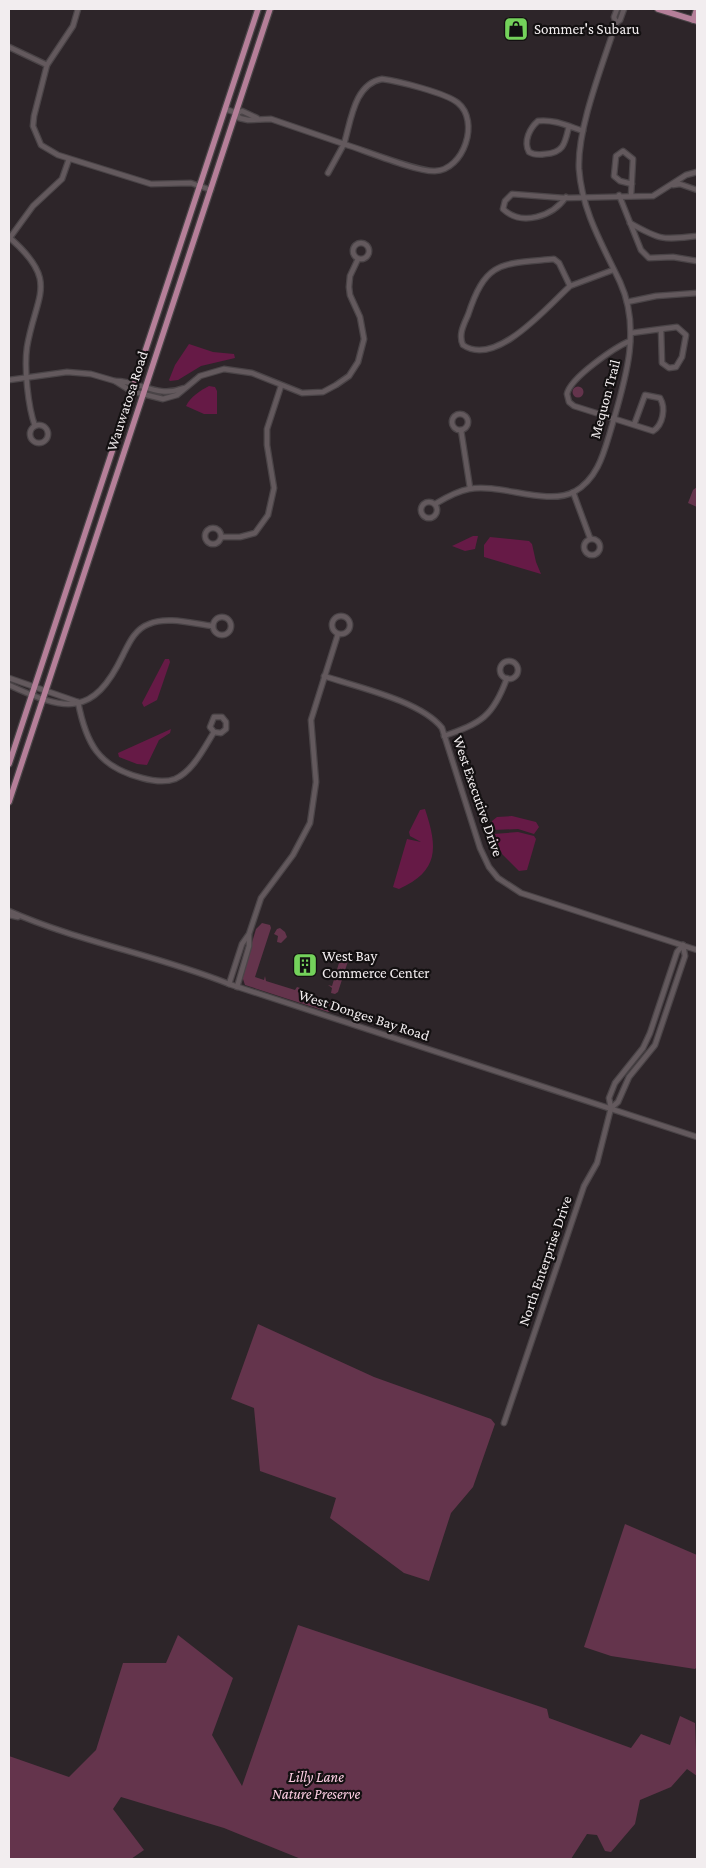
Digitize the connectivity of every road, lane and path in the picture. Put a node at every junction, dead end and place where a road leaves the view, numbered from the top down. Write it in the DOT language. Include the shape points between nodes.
graph roads {
  1 [pos="78,9"];
  2 [pos="258,9"];
  3 [pos="270,9"];
  4 [pos="617,9"];
  5 [pos="624,9"];
  6 [pos="658,9"];
  7 [pos="697,9"];
  8 [pos="695,20"];
  9 [pos="616,23"];
  10 [pos="9,47"];
  11 [pos="48,65"];
  12 [pos="226,109"];
  13 [pos="237,113"];
  14 [pos="568,126"];
  15 [pos="583,131"];
  16 [pos="344,144"];
  17 [pos="68,158"];
  18 [pos="697,172"];
  19 [pos="328,173"];
  20 [pos="632,184"];
  21 [pos="672,185"];
  22 [pos="200,186"];
  23 [pos="211,190"];
  24 [pos="697,190"];
  25 [pos="583,196"];
  26 [pos="619,196"];
  27 [pos="631,196"];
  28 [pos="566,197"];
  29 [pos="630,223"];
  30 [pos="697,236"];
  31 [pos="9,238"];
  32 [pos="358,258"];
  33 [pos="697,260"];
  34 [pos="613,270"];
  35 [pos="570,286"];
  36 [pos="697,294"];
  37 [pos="627,302"];
  38 [pos="661,329"];
  39 [pos="631,333"];
  40 [pos="630,341"];
  41 [pos="28,378"];
  42 [pos="9,380"];
  43 [pos="115,381"];
  44 [pos="134,384"];
  45 [pos="281,386"];
  46 [pos="144,388"];
  47 [pos="184,388"];
  48 [pos="132,391"];
  49 [pos="142,394"];
  50 [pos="614,419"];
  51 [pos="634,424"];
  52 [pos="35,426"];
  53 [pos="461,430"];
  54 [pos="470,488"];
  55 [pos="573,492"];
  56 [pos="435,504"];
  57 [pos="222,537"];
  58 [pos="590,538"];
  59 [pos="213,626"];
  60 [pos="338,634"];
  61 [pos="324,676"];
  62 [pos="9,678"];
  63 [pos="506,678"];
  64 [pos="9,685"];
  65 [pos="34,687"];
  66 [pos="45,691"];
  67 [pos="32,694"];
  68 [pos="43,699"];
  69 [pos="78,702"];
  70 [pos="214,732"];
  71 [pos="444,736"];
  72 [pos="9,764"];
  73 [pos="9,802"];
  74 [pos="9,910"];
  75 [pos="9,915"];
  76 [pos="22,917"];
  77 [pos="249,934"];
  78 [pos="683,945"];
  79 [pos="697,950"];
  80 [pos="229,984"];
  81 [pos="236,987"];
  82 [pos="611,1108"];
  83 [pos="697,1137"];
  84 [pos="504,1423"];
  1 -- 11 [label="street" via="73,26"];
  2 -- 12 [label="main road, Wauwatosa Road"];
  3 -- 13 [label="main road, Wauwatosa Road"];
  4 -- 9 [label="street, Mequon Trail"];
  5 -- 9 [label="street, Mequon Trail"];
  6 -- 8 [label="main road"];
  7 -- 8 [label="main road"];
  9 -- 15 [label="street, Mequon Trail"];
  10 -- 11 [label="street"];
  11 -- 17 [label="street" via="33,126 41,145"];
  12 -- 13 [label="street"];
  12 -- 22 [label="main road, Wauwatosa Road"];
  13 -- 16 [label="street" via="240,118 271,119"];
  13 -- 23 [label="main road, Wauwatosa Road"];
  14 -- 14 [label="street" via="538,121 529,133 529,152 542,155 560,151"];
  14 -- 15 [label="street"];
  15 -- 25 [label="street, Mequon Trail" via="579,155"];
  16 -- 16 [label="street" via="424,170 444,170 457,160 462,151 468,122 458,103 447,97 382,79 372,81 360,94"];
  16 -- 19 [label="street"];
  17 -- 22 [label="street" via="152,184 191,183"];
  17 -- 31 [label="street" via="62,179 33,206"];
  18 -- 21 [label="street"];
  20 -- 20 [label="street" via="634,159 623,151 616,156 614,176"];
  20 -- 27 [label="street"];
  21 -- 24 [label="street" via="680,184"];
  21 -- 27 [label="street" via="653,196"];
  22 -- 23 [label="street"];
  22 -- 44 [label="main road, Wauwatosa Road"];
  23 -- 46 [label="main road, Wauwatosa Road"];
  25 -- 26 [label="street"];
  25 -- 28 [label="street"];
  25 -- 34 [label="street, Mequon Trail" via="592,227"];
  26 -- 27 [label="street"];
  26 -- 29 [label="street"];
  28 -- 28 [label="street" via="512,194 503,209 527,218 558,209"];
  29 -- 30 [label="street" via="666,240"];
  29 -- 33 [label="street" via="641,250 649,258"];
  31 -- 41 [label="street" via="22,248 35,267 42,292 26,350"];
  32 -- 45 [label="street" via="348,287 364,339 358,362 349,376 323,392 302,393"];
  34 -- 35 [label="street"];
  34 -- 37 [label="street, Mequon Trail"];
  35 -- 35 [label="street" via="554,259 502,266 487,275 476,290 461,334 462,345 476,349 508,342"];
  36 -- 37 [label="street" via="656,296"];
  37 -- 39 [label="street, Mequon Trail"];
  38 -- 38 [label="street" via="662,363 669,368 676,367 682,357 686,335 677,327"];
  38 -- 39 [label="street"];
  39 -- 40 [label="street, Mequon Trail"];
  40 -- 50 [label="street, Mequon Trail" via="627,375"];
  40 -- 50 [label="street" via="617,346 572,384 567,394 574,406"];
  41 -- 42 [label="street"];
  41 -- 43 [label="street" via="67,372"];
  41 -- 52 [label="street"];
  43 -- 44 [label="street"];
  43 -- 48 [label="street"];
  44 -- 46 [label="street"];
  44 -- 48 [label="main road, Wauwatosa Road"];
  45 -- 47 [label="street" via="257,374 232,369 206,374"];
  45 -- 57 [label="street" via="267,429 274,488 268,515 255,533"];
  46 -- 47 [label="street" via="163,393"];
  46 -- 49 [label="main road, Wauwatosa Road"];
  47 -- 49 [label="street" via="168,398"];
  48 -- 49 [label="street"];
  48 -- 65 [label="main road, Wauwatosa Road"];
  49 -- 66 [label="main road, Wauwatosa Road"];
  50 -- 51 [label="street"];
  50 -- 55 [label="street, Mequon Trail" via="597,470"];
  51 -- 51 [label="street" via="653,431 657,429 664,407 660,398 645,395"];
  52 -- 52 [label="street" via="31,431 32,439 36,443 44,442 48,431"];
  53 -- 54 [label="street"];
  54 -- 55 [label="street" via="551,496"];
  54 -- 56 [label="street"];
  55 -- 58 [label="street"];
  59 -- 69 [label="street" via="169,621 144,626 129,642 106,686 94,696"];
  60 -- 60 [label="street" via="349,630 350,624 345,617 336,617 332,622 332,628"];
  60 -- 61 [label="street"];
  61 -- 71 [label="street, West Executive Drive" via="421,709 435,719"];
  61 -- 77 [label="street" via="311,720 316,782 312,815 303,840 261,898"];
  62 -- 65 [label="street"];
  63 -- 63 [label="street" via="515,676 518,671 512,662 506,662 500,668"];
  63 -- 71 [label="street" via="492,710 476,724"];
  64 -- 67 [label="street"];
  65 -- 66 [label="street"];
  65 -- 67 [label="main road, Wauwatosa Road"];
  66 -- 68 [label="main road, Wauwatosa Road"];
  66 -- 69 [label="street"];
  67 -- 68 [label="street"];
  67 -- 72 [label="main road, Wauwatosa Road"];
  68 -- 69 [label="street" via="64,705"];
  68 -- 73 [label="main road, Wauwatosa Road"];
  69 -- 70 [label="street" via="86,735 101,758 121,772 150,781 163,782 185,772"];
  71 -- 78 [label="street, West Executive Drive" via="480,848 498,878 521,893"];
  74 -- 76 [label="street, West Donges Bay Road"];
  75 -- 76 [label="street, West Donges Bay Road"];
  76 -- 80 [label="street, West Donges Bay Road"];
  77 -- 80 [label="street" via="242,944"];
  77 -- 81 [label="street" via="250,946"];
  78 -- 79 [label="street, West Executive Drive"];
  78 -- 82 [label="street, North Enterprise Drive" via="677,952 643,1048 615,1084 609,1098"];
  78 -- 82 [label="street, North Enterprise Drive" via="685,956 655,1045 629,1077 618,1102"];
  80 -- 81 [label="street, West Donges Bay Road"];
  81 -- 82 [label="street, West Donges Bay Road"];
  82 -- 83 [label="street, West Donges Bay Road"];
  82 -- 84 [label="street, North Enterprise Drive" via="597,1163 584,1186"];
}
